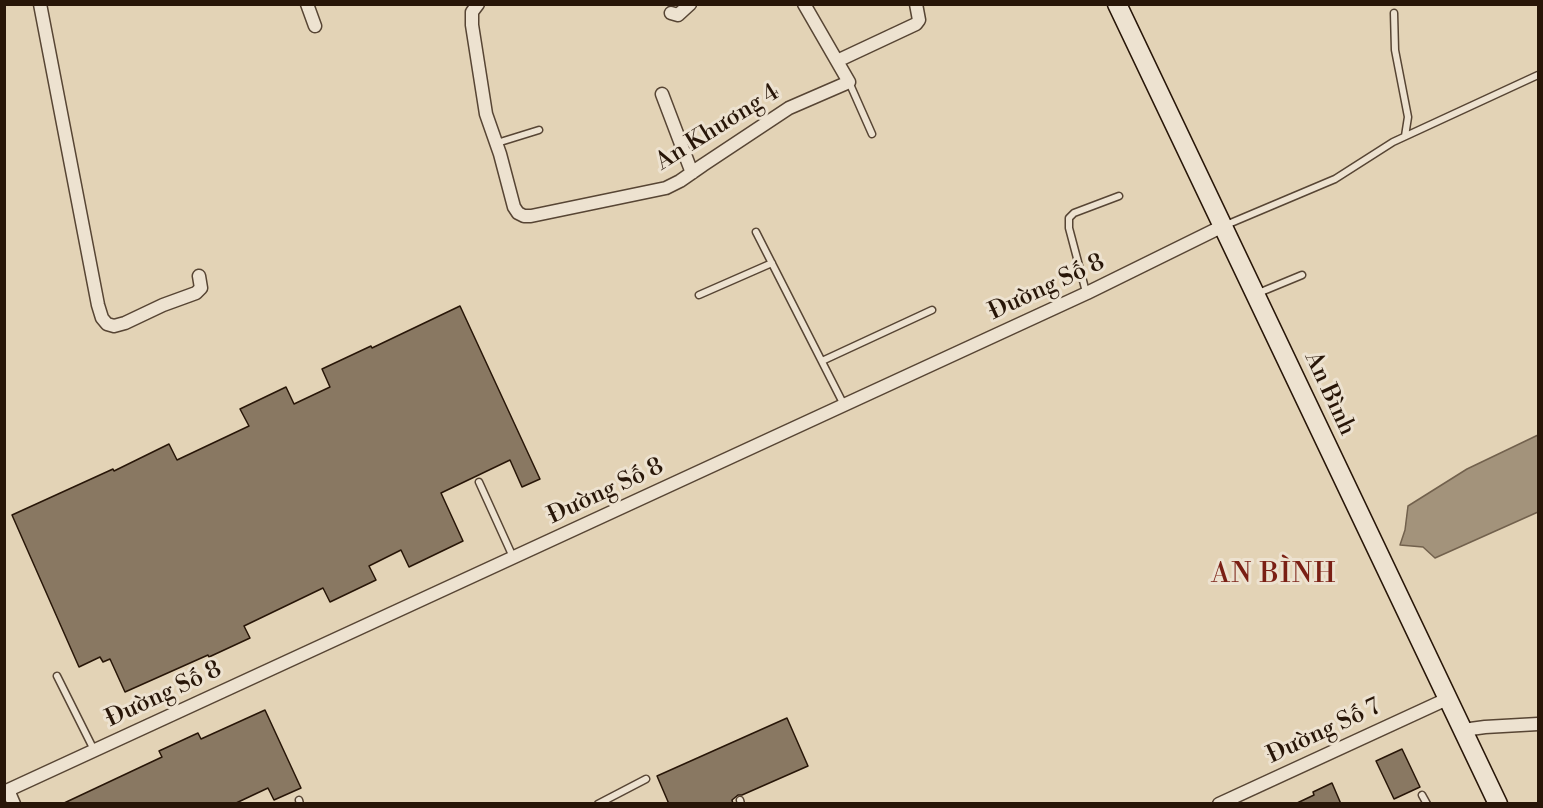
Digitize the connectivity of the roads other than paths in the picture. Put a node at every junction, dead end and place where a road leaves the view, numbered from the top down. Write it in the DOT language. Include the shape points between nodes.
graph roads {
  1 [pos="40,4"];
  2 [pos="307,4"];
  3 [pos="478,4"];
  4 [pos="690,4"];
  5 [pos="804,4"];
  6 [pos="916,4"];
  7 [pos="1123,6"];
  8 [pos="671,13"];
  9 [pos="1394,14"];
  10 [pos="315,26"];
  11 [pos="837,62"];
  12 [pos="1539,75"];
  13 [pos="849,82"];
  14 [pos="662,94"];
  15 [pos="539,130"];
  16 [pos="872,134"];
  17 [pos="1405,136"];
  18 [pos="496,143"];
  19 [pos="693,173"];
  20 [pos="1119,196"];
  21 [pos="1223,226"];
  22 [pos="756,232"];
  23 [pos="772,263"];
  24 [pos="1302,275"];
  25 [pos="199,276"];
  26 [pos="1087,293"];
  27 [pos="1256,294"];
  28 [pos="699,295"];
  29 [pos="932,310"];
  30 [pos="822,361"];
  31 [pos="844,405"];
  32 [pos="479,482"];
  33 [pos="513,557"];
  34 [pos="57,676"];
  35 [pos="1447,699"];
  36 [pos="1539,724"];
  37 [pos="1463,730"];
  38 [pos="94,750"];
  39 [pos="646,779"];
  40 [pos="6,791"];
  41 [pos="1422,795"];
  42 [pos="14,804"];
  43 [pos="598,804"];
  44 [pos="1219,804"];
  45 [pos="1427,804"];
  46 [pos="1497,804"];
  1 -- 25 [label="street" via="102,318 114,326 196,293 201,288"];
  2 -- 10 [label="street"];
  3 -- 18 [label="street, An Khương 4" via="472,12 472,25 486,114"];
  4 -- 8 [label="street" via="678,15"];
  5 -- 11 [label="street"];
  6 -- 11 [label="street" via="916,24"];
  7 -- 21 [label="main road, An Bình"];
  9 -- 17 [label="lane" via="1395,50 1408,117"];
  11 -- 13 [label="street"];
  12 -- 17 [label="lane"];
  13 -- 16 [label="lane"];
  13 -- 19 [label="street, An Khương 4" via="783,111"];
  14 -- 19 [label="street"];
  15 -- 18 [label="lane"];
  17 -- 21 [label="lane" via="1335,179"];
  18 -- 19 [label="street, An Khương 4" via="514,207 524,216 666,188"];
  20 -- 26 [label="lane" via="1069,218"];
  21 -- 26 [label="street, Đường Số 8"];
  21 -- 27 [label="main road, An Bình"];
  22 -- 23 [label="lane"];
  23 -- 28 [label="lane"];
  23 -- 30 [label="lane"];
  24 -- 27 [label="lane"];
  26 -- 31 [label="street, Đường Số 8"];
  27 -- 35 [label="main road, An Bình"];
  29 -- 30 [label="lane"];
  30 -- 31 [label="lane"];
  31 -- 33 [label="street, Đường Số 8"];
  32 -- 33 [label="lane"];
  33 -- 38 [label="street, Đường Số 8"];
  34 -- 38 [label="lane"];
  35 -- 37 [label="main road, An Bình"];
  35 -- 44 [label="street, Đường Số 7"];
  36 -- 37 [label="street"];
  37 -- 46 [label="main road, An Bình"];
  38 -- 40 [label="street, Đường Số 8"];
  39 -- 43 [label="lane"];
  40 -- 42 [label="street"];
  41 -- 45 [label="lane"];
}
